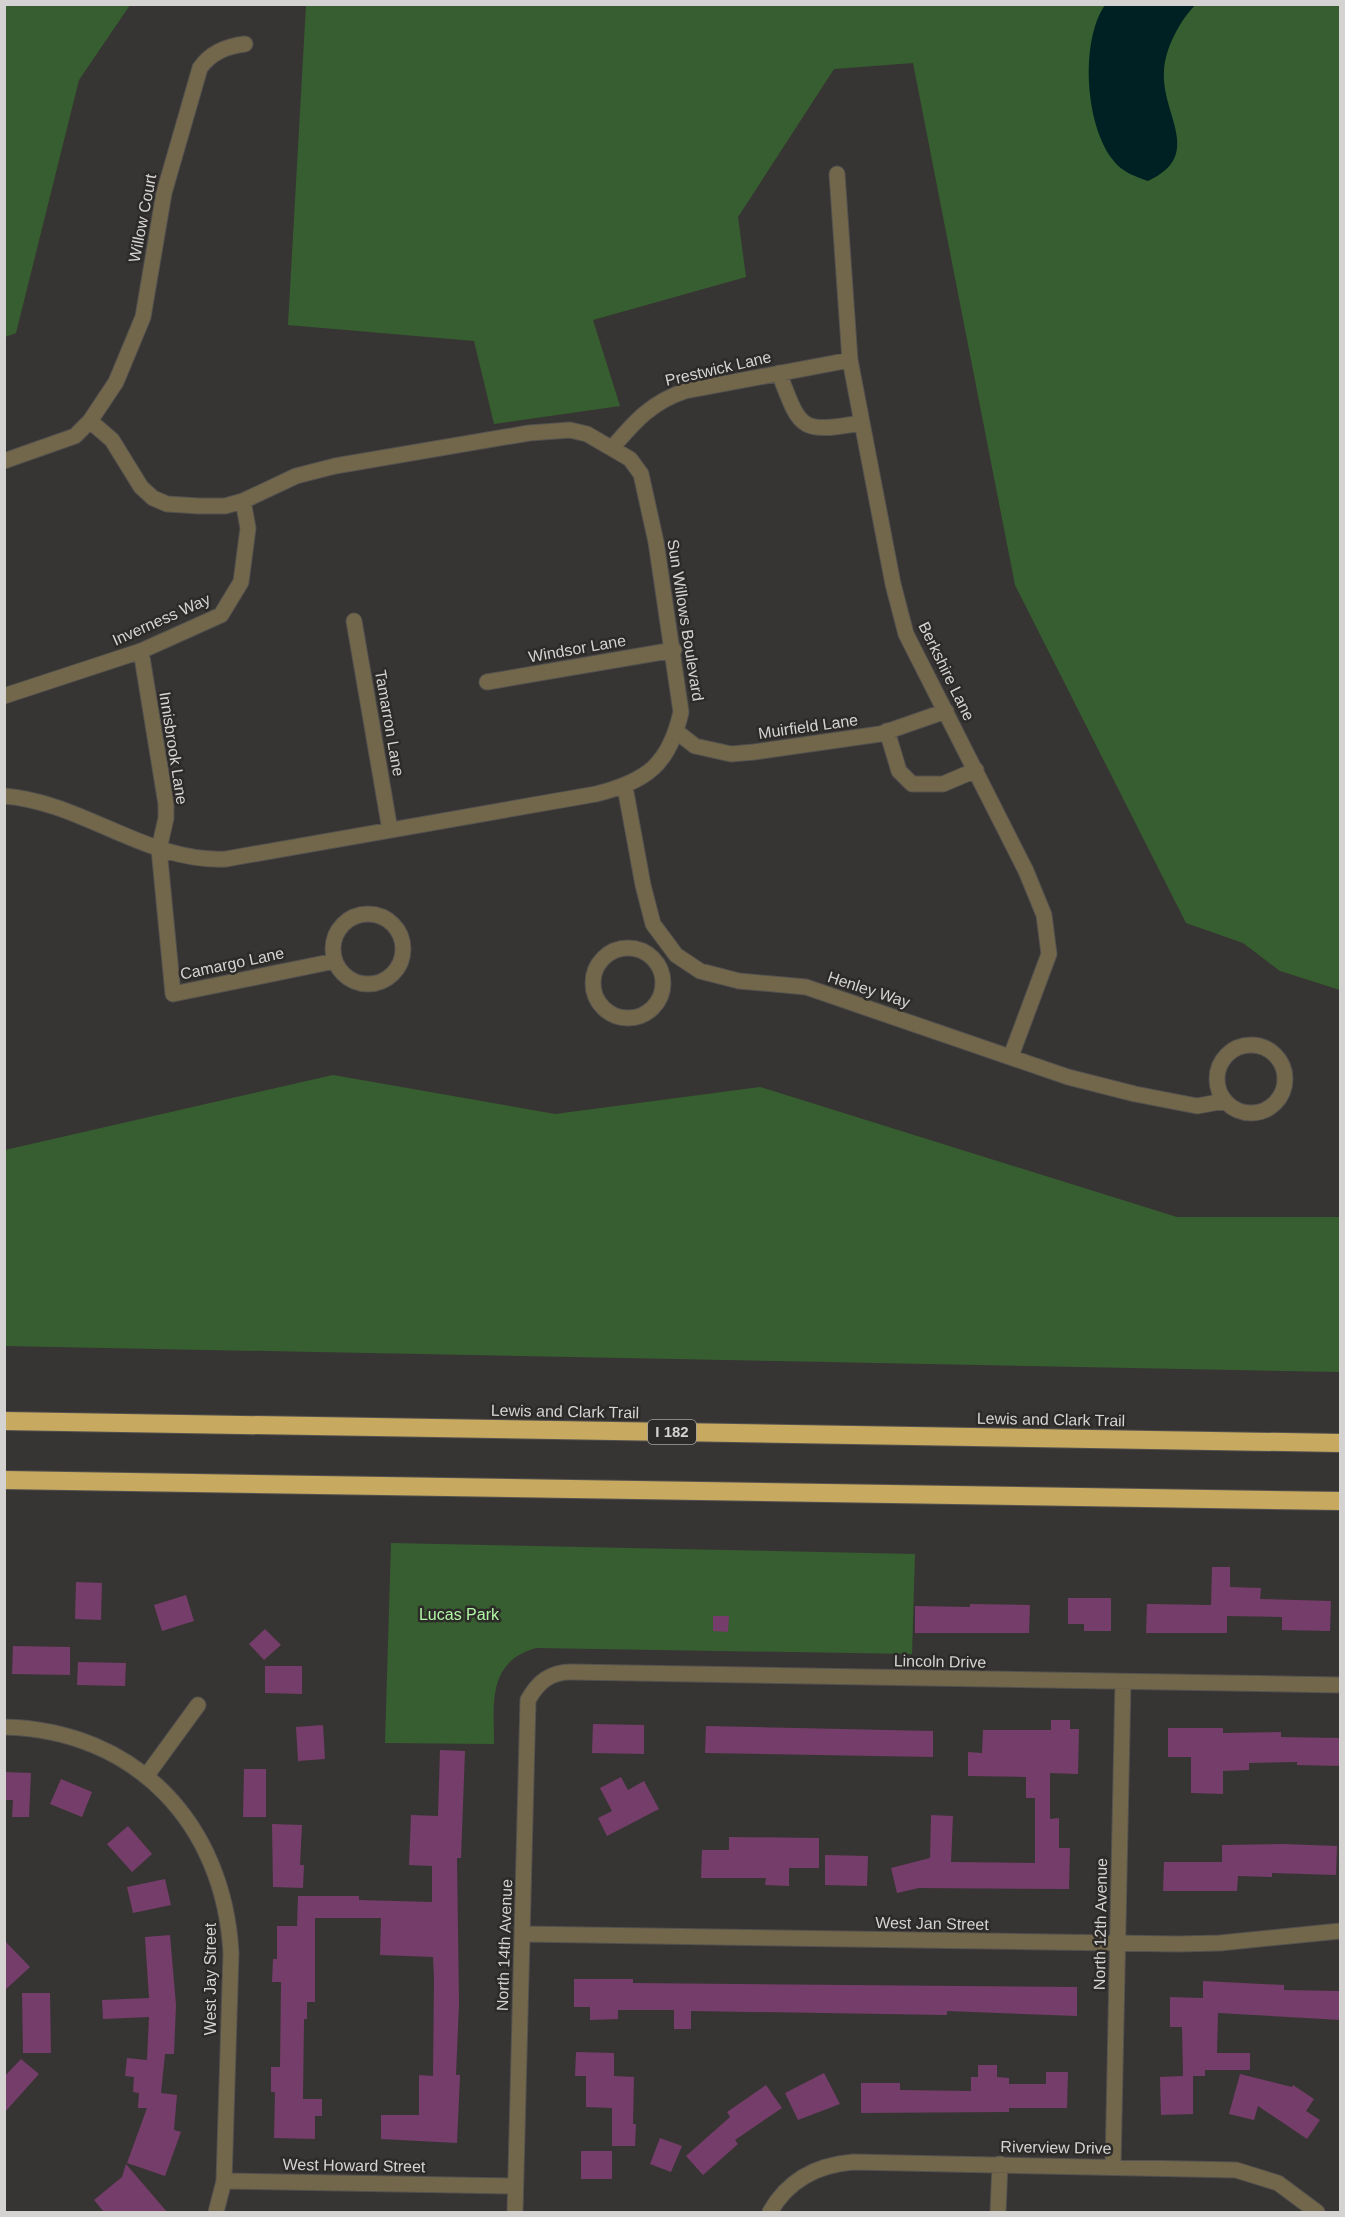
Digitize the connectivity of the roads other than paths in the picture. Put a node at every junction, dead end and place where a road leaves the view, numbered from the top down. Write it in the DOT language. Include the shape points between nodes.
graph roads {
  1 [pos="245,44"];
  2 [pos="837,174"];
  3 [pos="850,360"];
  4 [pos="779,373"];
  5 [pos="90,421"];
  6 [pos="862,423"];
  7 [pos="613,447"];
  8 [pos="4,461"];
  9 [pos="243,501"];
  10 [pos="354,621"];
  11 [pos="674,650"];
  12 [pos="141,651"];
  13 [pos="487,682"];
  14 [pos="4,696"];
  15 [pos="946,711"];
  16 [pos="887,731"];
  17 [pos="677,732"];
  18 [pos="976,770"];
  19 [pos="625,786"];
  20 [pos="4,796"];
  21 [pos="390,830"];
  22 [pos="159,849"];
  23 [pos="665,943"];
  24 [pos="650,956"];
  25 [pos="335,960"];
  26 [pos="1011,1056"];
  27 [pos="1225,1101"];
  28 [pos="4,1421"];
  29 [pos="1341,1443"];
  30 [pos="4,1480"];
  31 [pos="1341,1502"];
  32 [pos="541,1682"];
  33 [pos="1123,1682"];
  34 [pos="1341,1685"];
  35 [pos="198,1705"];
  36 [pos="4,1727"];
  37 [pos="147,1775"];
  38 [pos="1341,1931"];
  39 [pos="522,1934"];
  40 [pos="1118,1944"];
  41 [pos="1000,2164"];
  42 [pos="1113,2166"];
  43 [pos="224,2181"];
  44 [pos="516,2186"];
  45 [pos="216,2212"];
  46 [pos="515,2212"];
  47 [pos="770,2212"];
  48 [pos="998,2212"];
  49 [pos="1317,2212"];
  1 -- 5 [label="street, Willow Court" via="229,45 205,60 200,68 164,193 142,317 116,382"];
  2 -- 3 [label="street, Berkshire Lane"];
  3 -- 4 [label="street, Prestwick Lane"];
  3 -- 6 [label="street, Berkshire Lane"];
  4 -- 6 [label="street" via="795,414 808,426 825,429"];
  4 -- 7 [label="street, Prestwick Lane" via="663,398 647,409"];
  5 -- 8 [label="street, Willow Court" via="75,436"];
  5 -- 9 [label="street, Sun Willows Boulevard" via="112,440 141,487 153,498 167,504 199,506"];
  6 -- 15 [label="street, Berkshire Lane" via="906,634"];
  7 -- 9 [label="street, Sun Willows Boulevard" via="570,430 529,433 335,466 296,476"];
  7 -- 11 [label="street, Sun Willows Boulevard" via="642,474"];
  9 -- 12 [label="street, Inverness Way" via="248,528 241,582 221,615"];
  10 -- 21 [label="street, Tamarron Lane"];
  11 -- 13 [label="street, Windsor Lane"];
  11 -- 17 [label="street, Sun Willows Boulevard" via="681,712"];
  12 -- 14 [label="street, Inverness Way"];
  12 -- 22 [label="street, Innisbrook Lane" via="166,804"];
  15 -- 16 [label="street, Muirfield Lane"];
  15 -- 18 [label="street, Berkshire Lane"];
  16 -- 17 [label="street, Muirfield Lane" via="731,754 695,746"];
  16 -- 18 [label="street" via="900,771 912,784 943,784"];
  17 -- 19 [label="street, Sun Willows Boulevard" via="651,772"];
  18 -- 26 [label="street, Berkshire Lane" via="1026,870 1048,936 1049,954"];
  19 -- 21 [label="street, Sun Willows Boulevard"];
  19 -- 23 [label="street, Henley Way" via="643,885 653,924"];
  20 -- 22 [label="street, Sun Willows Boulevard" via="61,808"];
  21 -- 22 [label="street, Sun Willows Boulevard" via="226,859 188,858"];
  22 -- 25 [label="street, Camargo Lane" via="173,994"];
  23 -- 24 [label="street"];
  23 -- 26 [label="street, Henley Way" via="700,971 739,981 806,987"];
  24 -- 24 [label="street" via="629,948 608,955 600,963 595,973 596,995 610,1013 633,1018 654,1007 663,985 662,974"];
  25 -- 25 [label="street" via="350,978 373,983 393,972 400,963 401,939 389,921 368,914 357,915 339,928 333,950"];
  26 -- 27 [label="street, Henley Way" via="1068,1077 1145,1096 1197,1106"];
  27 -- 27 [label="street" via="1246,1113 1257,1113 1276,1102 1285,1081 1279,1059 1260,1046 1248,1045 1228,1054 1217,1072"];
  28 -- 29 [label="highway, Lewis and Clark Trail / I 182"];
  30 -- 31 [label="highway"];
  32 -- 33 [label="street, Lincoln Drive" via="560,1672"];
  32 -- 39 [label="street, North 14th Avenue" via="528,1700"];
  33 -- 34 [label="street, Lincoln Drive"];
  33 -- 40 [label="street, North 12th Avenue"];
  35 -- 37 [label="street"];
  36 -- 37 [label="street, West Jay Street" via="74,1737"];
  37 -- 43 [label="street, West Jay Street" via="193,1827 212,1860 224,1896 231,1953"];
  38 -- 40 [label="street, West Jan Street" via="1220,1943"];
  39 -- 40 [label="street, West Jan Street"];
  39 -- 44 [label="street, North 14th Avenue"];
  40 -- 42 [label="street, North 12th Avenue"];
  41 -- 42 [label="street, Riverview Drive"];
  41 -- 47 [label="street, Riverview Drive" via="835,2164 818,2169 789,2188"];
  41 -- 48 [label="street"];
  42 -- 49 [label="street, Riverview Drive" via="1218,2168 1258,2175 1297,2195"];
  43 -- 44 [label="street, West Howard Street"];
  43 -- 45 [label="street"];
  44 -- 46 [label="street, North 14th Avenue"];
}
